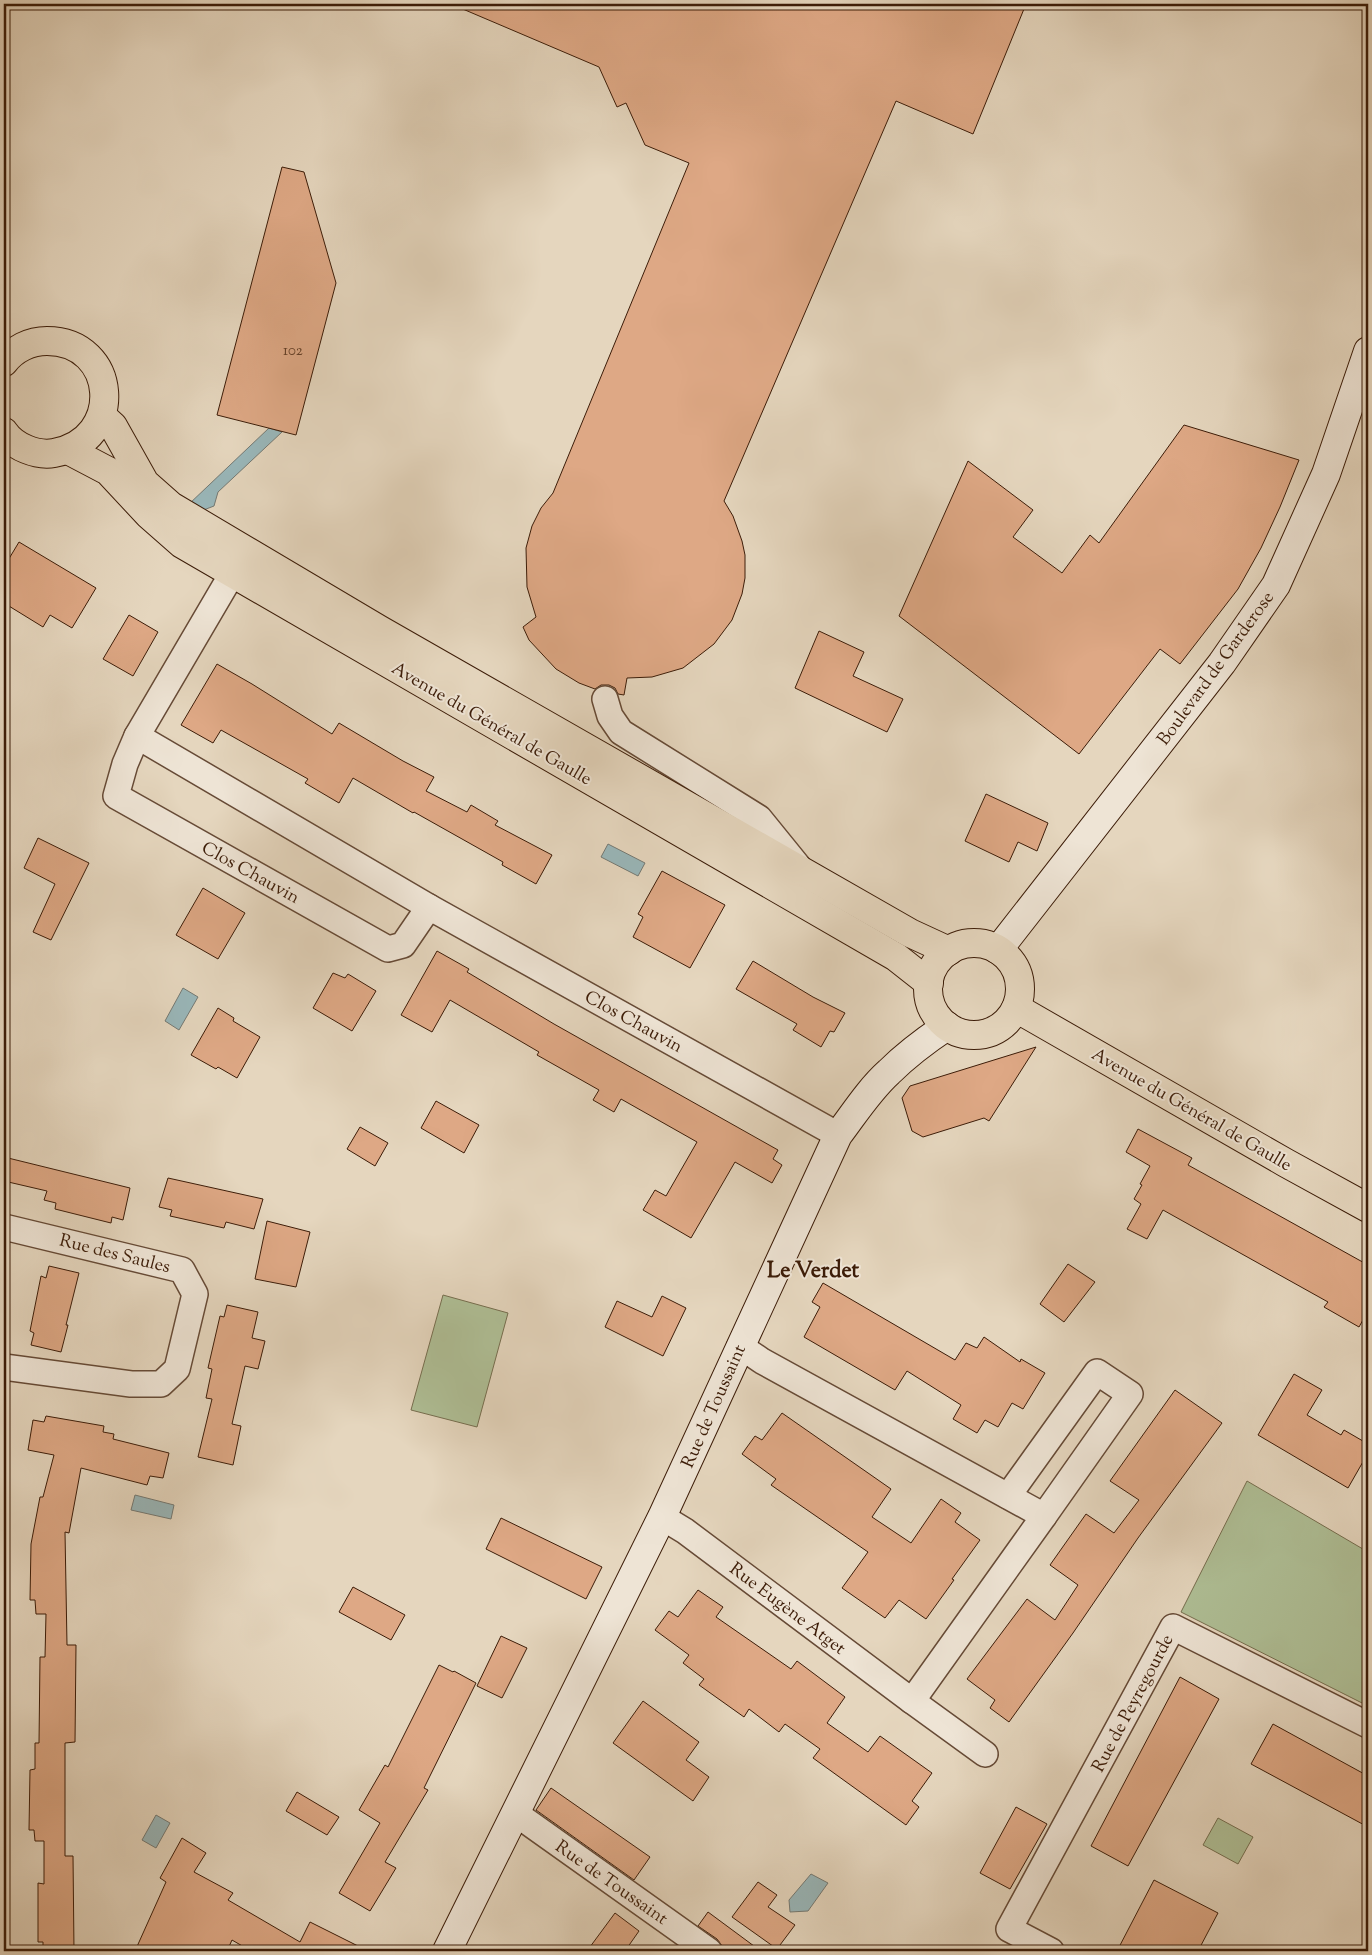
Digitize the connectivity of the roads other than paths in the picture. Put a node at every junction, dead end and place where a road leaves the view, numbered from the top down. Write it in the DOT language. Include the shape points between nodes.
graph roads {
  1 [pos="1368,351"];
  2 [pos="5,359"];
  3 [pos="102,416"];
  4 [pos="4,432"];
  5 [pos="68,450"];
  6 [pos="232,574"];
  7 [pos="605,699"];
  8 [pos="137,736"];
  9 [pos="802,871"];
  10 [pos="429,907"];
  11 [pos="998,950"];
  12 [pos="949,951"];
  13 [pos="928,983"];
  14 [pos="1016,1008"];
  15 [pos="946,1026"];
  16 [pos="838,1136"];
  17 [pos="1368,1208"];
  18 [pos="4,1227"];
  19 [pos="740,1346"];
  20 [pos="4,1366"];
  21 [pos="1008,1496"];
  22 [pos="662,1516"];
  23 [pos="1044,1516"];
  24 [pos="912,1701"];
  25 [pos="1368,1725"];
  26 [pos="985,1754"];
  27 [pos="515,1814"];
  28 [pos="447,1951"];
  29 [pos="709,1951"];
  30 [pos="1051,1951"];
  1 -- 11 [label="street, Boulevard de Garderose" via="1326,474 1276,585 1216,671"];
  2 -- 3 [label="main road" via="23,346 40,341 74,346 88,356 104,384"];
  3 -- 5 [label="main road" via="94,431"];
  3 -- 9 [label="main road, Avenue du Général de Gaulle" via="113,426 145,483 171,506 387,634"];
  4 -- 5 [label="main road" via="19,446 35,452"];
  5 -- 6 [label="main road, Avenue du Général de Gaulle" via="108,471 149,515 182,544"];
  6 -- 8 [label="street, Clos Chauvin"];
  6 -- 13 [label="main road, Avenue du Général de Gaulle" via="896,957"];
  7 -- 9 [label="street" via="610,716 621,732 759,818"];
  8 -- 10 [label="street, Clos Chauvin"];
  8 -- 10 [label="street, Clos Chauvin" via="116,796 388,949 404,945"];
  9 -- 12 [label="main road, Avenue du Général de Gaulle" via="910,933"];
  10 -- 16 [label="street, Clos Chauvin"];
  11 -- 12 [label="main road" via="973,943"];
  11 -- 14 [label="main road" via="1016,969 1020,995"];
  12 -- 13 [label="main road" via="939,959"];
  13 -- 15 [label="main road" via="931,1007"];
  14 -- 15 [label="main road" via="999,1029 986,1034 972,1036"];
  14 -- 17 [label="main road, Avenue du Général de Gaulle"];
  15 -- 16 [label="street, Rue de Toussaint" via="888,1073"];
  16 -- 19 [label="street, Rue de Toussaint"];
  18 -- 20 [label="street, Rue des Saules" via="182,1270 195,1294 177,1369 161,1384 131,1384"];
  19 -- 21 [label="street"];
  19 -- 22 [label="street, Rue de Toussaint"];
  21 -- 23 [label="street"];
  21 -- 23 [label="street" via="1097,1372 1130,1394"];
  22 -- 24 [label="street, Rue Eugène Atget"];
  22 -- 27 [label="street, Rue de Toussaint"];
  23 -- 24 [label="street"];
  24 -- 26 [label="street, Rue Eugène Atget"];
  25 -- 30 [label="street, Rue de Peyregourde" via="1173,1627 1009,1929"];
  27 -- 28 [label="street, Rue de Toussaint"];
  27 -- 29 [label="street, Rue de Toussaint"];
}
